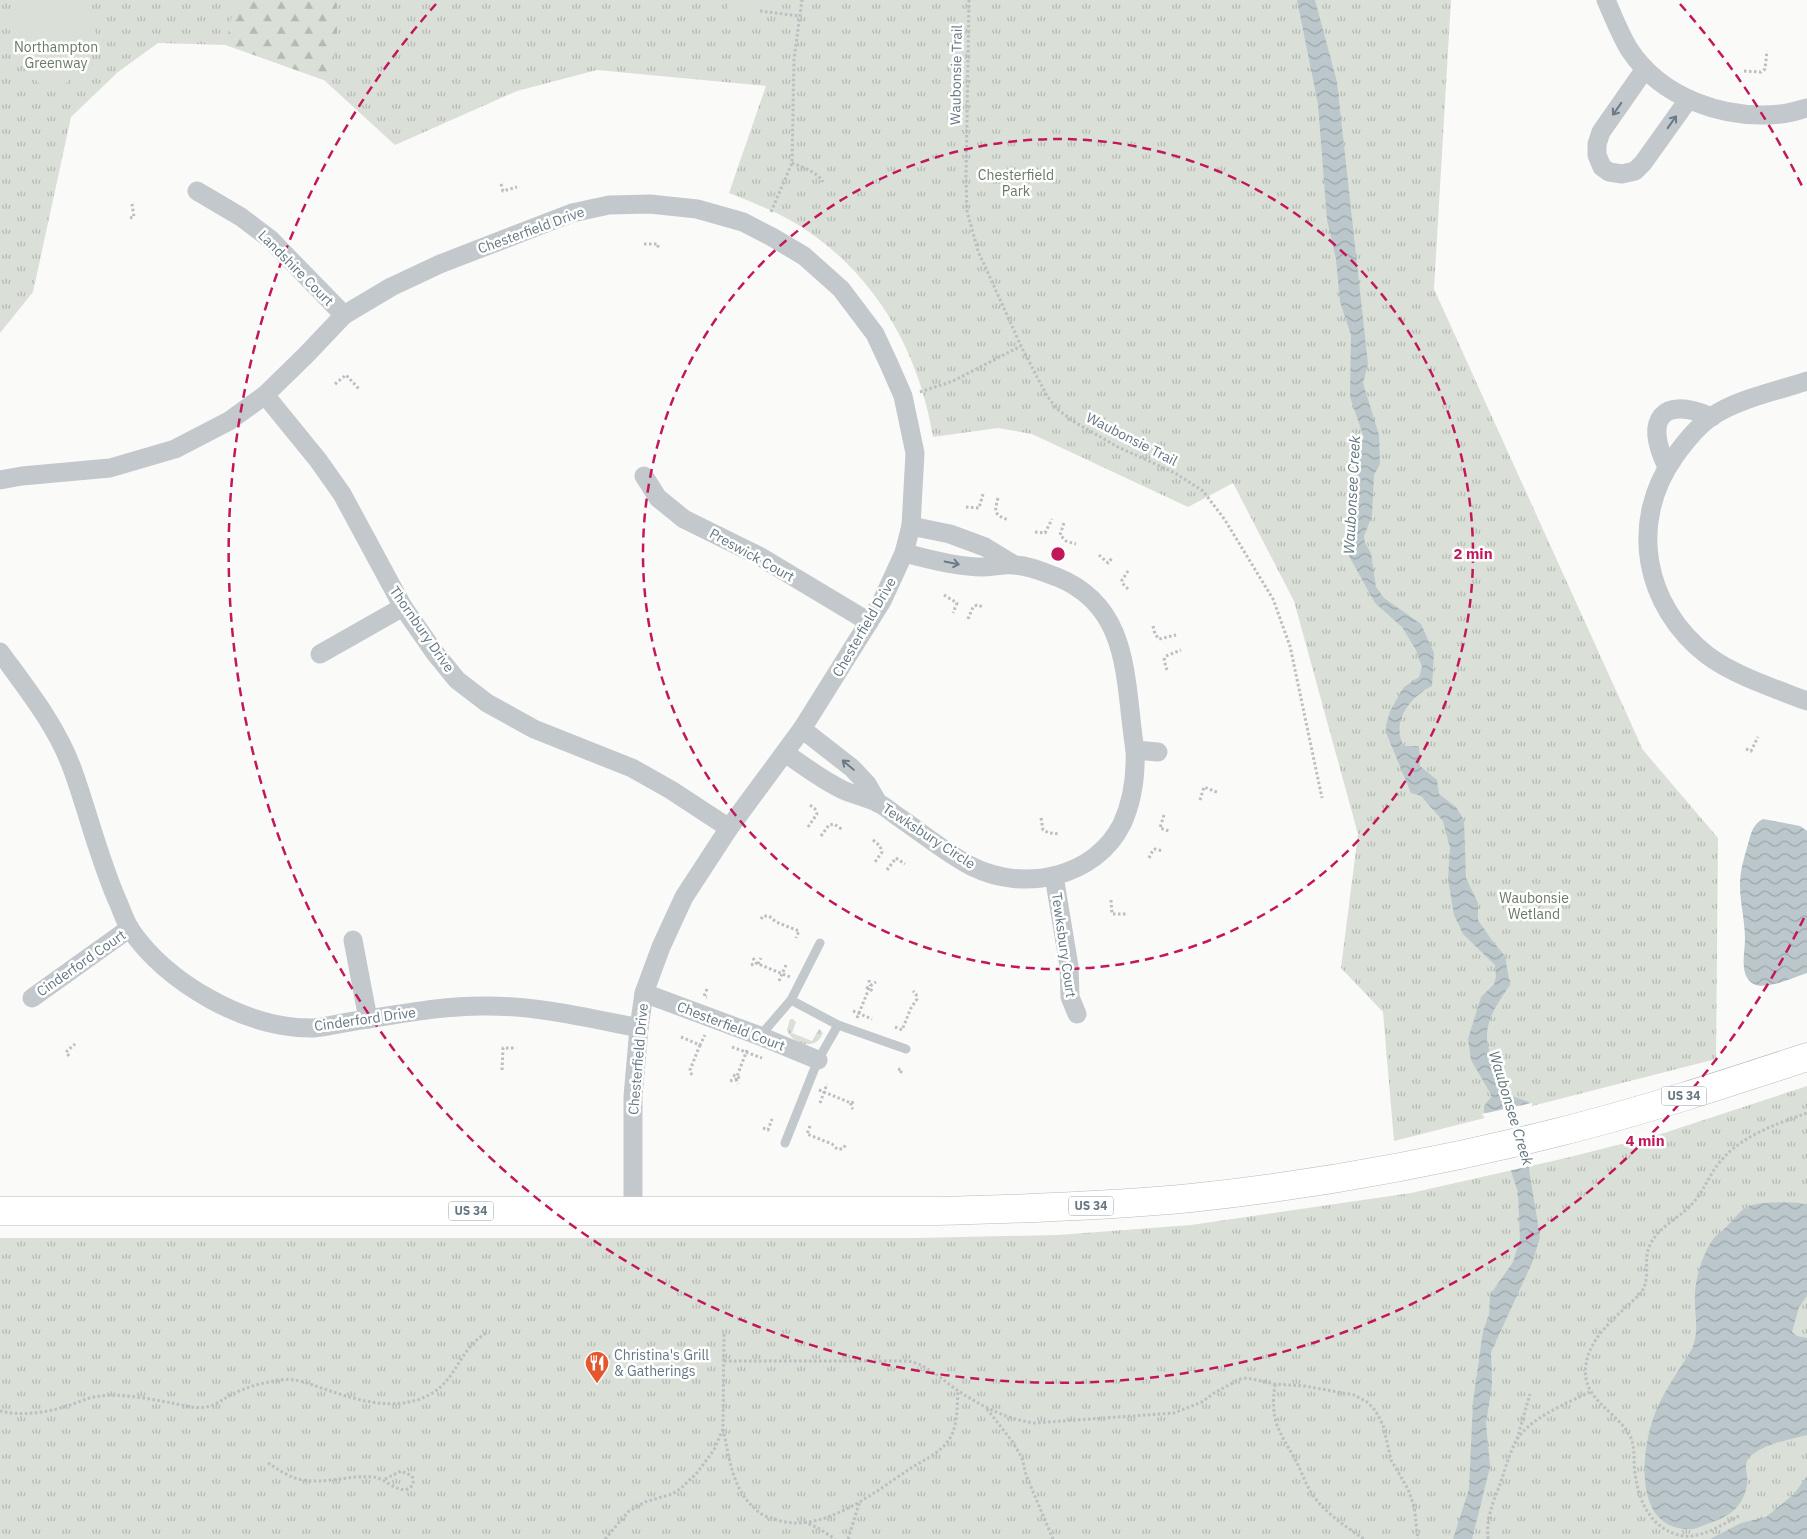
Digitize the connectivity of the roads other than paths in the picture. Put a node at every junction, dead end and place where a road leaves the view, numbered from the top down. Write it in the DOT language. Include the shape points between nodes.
graph roads {
  1 [pos="1606,0"];
  2 [pos="1645,69"];
  3 [pos="1688,100"];
  4 [pos="1807,108"];
  5 [pos="197,191"];
  6 [pos="344,315"];
  7 [pos="1807,381"];
  8 [pos="265,395"];
  9 [pos="1712,417"];
  10 [pos="1667,467"];
  11 [pos="644,476"];
  12 [pos="0,480"];
  13 [pos="912,526"];
  14 [pos="904,553"];
  15 [pos="1014,564"];
  16 [pos="403,607"];
  17 [pos="869,622"];
  18 [pos="0,652"];
  19 [pos="320,654"];
  20 [pos="1807,701"];
  21 [pos="802,729"];
  22 [pos="1134,750"];
  23 [pos="1158,752"];
  24 [pos="785,753"];
  25 [pos="878,803"];
  26 [pos="729,828"];
  27 [pos="1054,876"];
  28 [pos="130,928"];
  29 [pos="353,940"];
  30 [pos="820,943"];
  31 [pos="644,993"];
  32 [pos="32,998"];
  33 [pos="791,1000"];
  34 [pos="1077,1014"];
  35 [pos="368,1019"];
  36 [pos="838,1025"];
  37 [pos="639,1028"];
  38 [pos="755,1040"];
  39 [pos="906,1050"];
  40 [pos="1807,1057"];
  41 [pos="818,1060"];
  42 [pos="785,1143"];
  43 [pos="0,1211"];
  44 [pos="632,1211"];
  1 -- 2 [label="street" via="1629,48"];
  2 -- 3 [label="street" via="1665,87"];
  2 -- 3 [label="street, one-way" via="1601,132 1597,155 1602,167 1622,174 1635,171"];
  3 -- 4 [label="street" via="1752,115 1782,114"];
  5 -- 6 [label="street, Landshire Court" via="270,239"];
  6 -- 8 [label="street, Chesterfield Drive"];
  6 -- 13 [label="street, Chesterfield Drive" via="391,287 440,264 572,213 609,206 650,204 697,210 743,222 788,246 819,268 841,289 874,334 903,396 910,427 915,453"];
  7 -- 9 [label="street" via="1730,407"];
  8 -- 12 [label="street, Chesterfield Drive" via="229,421 175,449 110,468"];
  8 -- 16 [label="street, Thornbury Drive" via="342,494"];
  9 -- 10 [label="street" via="1681,446"];
  9 -- 10 [label="street" via="1685,408 1666,411 1656,426 1656,436"];
  10 -- 20 [label="street" via="1649,516 1647,542 1650,569 1672,620 1708,656 1733,671"];
  11 -- 17 [label="street, Preswick Court" via="658,498 684,519 759,556"];
  13 -- 14 [label="street, Chesterfield Drive"];
  13 -- 15 [label="street, Tewksbury Circle" via="950,534 985,547"];
  14 -- 15 [label="street, Tewksbury Circle, one-way" via="958,565"];
  14 -- 17 [label="street, Chesterfield Drive"];
  15 -- 22 [label="street, Tewksbury Circle" via="1075,585 1097,603 1112,626 1122,654"];
  16 -- 19 [label="street"];
  16 -- 26 [label="street, Thornbury Drive" via="457,680 487,703 534,729 632,768"];
  17 -- 21 [label="street, Chesterfield Drive"];
  18 -- 28 [label="street, Cinderford Drive" via="45,713 71,766 110,885"];
  21 -- 24 [label="street, Chesterfield Drive"];
  25 -- 21 [label="street, Tewksbury Circle, one-way" via="852,768"];
  22 -- 23 [label="street"];
  22 -- 27 [label="street, Tewksbury Circle" via="1134,789 1118,831 1097,854"];
  24 -- 25 [label="street, Tewksbury Circle" via="824,780"];
  24 -- 26 [label="street, Chesterfield Drive"];
  25 -- 27 [label="street, Tewksbury Circle" via="982,870 1019,880"];
  26 -- 31 [label="street, Chesterfield Drive" via="684,897"];
  27 -- 34 [label="street, Tewksbury Court" via="1069,966 1070,997"];
  28 -- 32 [label="street, Cinderford Court"];
  28 -- 35 [label="street, Cinderford Drive" via="157,961 175,976 212,1001 249,1016 313,1028"];
  29 -- 35 [label="street"];
  30 -- 33 [label="lane"];
  31 -- 37 [label="street, Chesterfield Drive"];
  31 -- 38 [label="street, Chesterfield Court"];
  33 -- 36 [label="lane"];
  33 -- 38 [label="lane"];
  35 -- 37 [label="street, Cinderford Drive" via="424,1010 522,1007"];
  36 -- 39 [label="lane"];
  36 -- 41 [label="lane"];
  37 -- 44 [label="street, Chesterfield Drive" via="633,1096"];
  38 -- 41 [label="street, Chesterfield Court"];
  40 -- 44 [label="main road, US 34" via="1560,1132 1464,1154 1245,1192 1092,1206 927,1211"];
  41 -- 42 [label="lane"];
  43 -- 44 [label="main road, US 34"];
}
